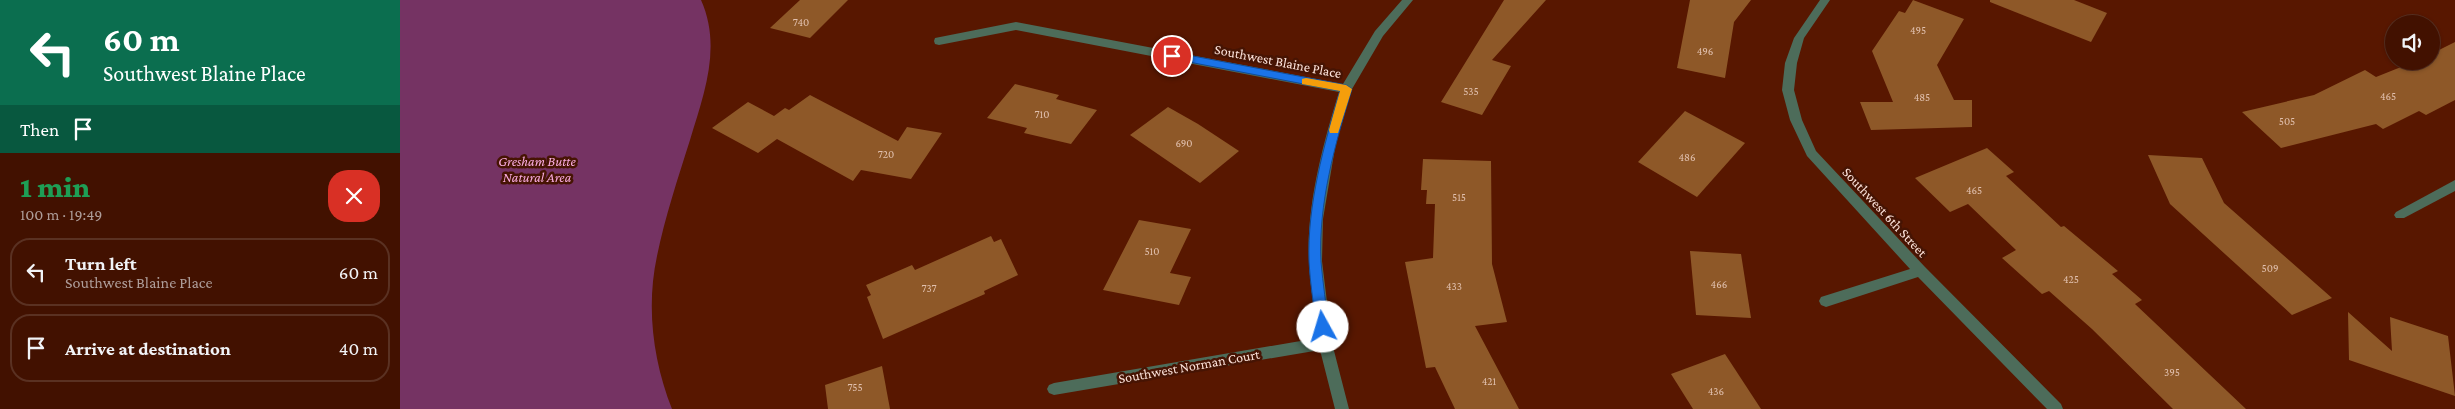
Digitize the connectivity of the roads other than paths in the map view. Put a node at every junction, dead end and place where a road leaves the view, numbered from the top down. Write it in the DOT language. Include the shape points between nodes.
graph roads {
  1 [pos="1408,0"];
  2 [pos="1825,0"];
  3 [pos="939,41"];
  4 [pos="1346,89"];
  5 [pos="2455,184"];
  6 [pos="2400,215"];
  7 [pos="1920,271"];
  8 [pos="1826,301"];
  9 [pos="1324,343"];
  10 [pos="1054,389"];
  11 [pos="1342,409"];
  12 [pos="2056,409"];
  1 -- 4 [label="street" via="1380,34"];
  2 -- 7 [label="street, Southwest 6th Street" via="1799,38 1791,63 1788,90 1796,120 1811,153"];
  3 -- 4 [label="street, Southwest Blaine Place" via="1016,26"];
  4 -- 9 [label="street" via="1330,142 1317,219 1315,261"];
  5 -- 6 [label="street"];
  7 -- 8 [label="street"];
  7 -- 12 [label="street, Southwest 6th Street"];
  9 -- 10 [label="street, Southwest Norman Court"];
  9 -- 11 [label="street"];
}
